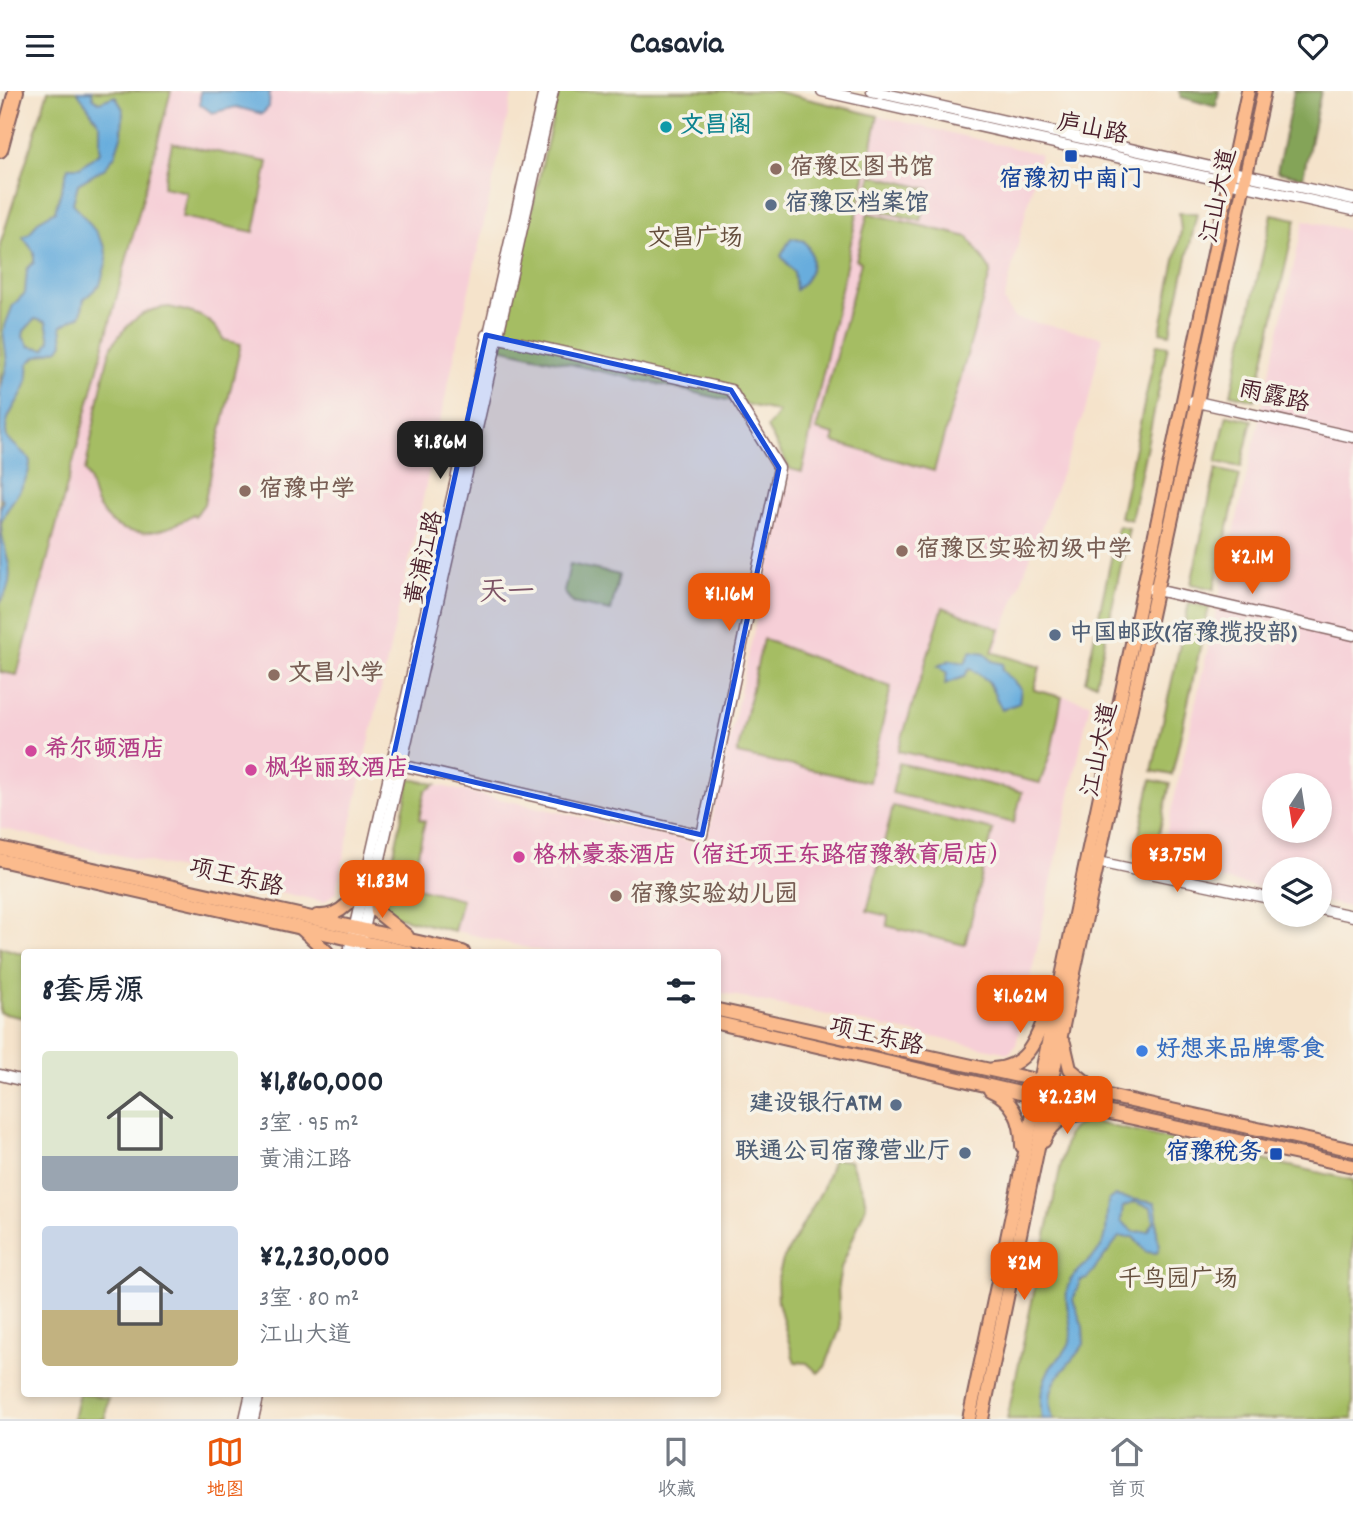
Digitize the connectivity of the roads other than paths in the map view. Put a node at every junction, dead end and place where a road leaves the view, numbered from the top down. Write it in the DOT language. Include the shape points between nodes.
graph roads {
  1 [pos="16,91"];
  2 [pos="544,91"];
  3 [pos="553,91"];
  4 [pos="822,91"];
  5 [pos="872,91"];
  6 [pos="1248,91"];
  7 [pos="1264,91"];
  8 [pos="0,150"];
  9 [pos="1231,176"];
  10 [pos="1245,180"];
  11 [pos="1353,199"];
  12 [pos="1353,210"];
  13 [pos="492,336"];
  14 [pos="1192,401"];
  15 [pos="1353,437"];
  16 [pos="1151,588"];
  17 [pos="1353,635"];
  18 [pos="396,764"];
  19 [pos="0,848"];
  20 [pos="0,860"];
  21 [pos="1092,860"];
  22 [pos="370,879"];
  23 [pos="1262,896"];
  24 [pos="1332,912"];
  25 [pos="1353,916"];
  26 [pos="301,921"];
  27 [pos="357,940"];
  28 [pos="419,942"];
  29 [pos="324,949"];
  30 [pos="395,949"];
  31 [pos="450,949"];
  32 [pos="1066,982"];
  33 [pos="721,1011"];
  34 [pos="721,1024"];
  35 [pos="958,1072"];
  36 [pos="0,1075"];
  37 [pos="21,1080"];
  38 [pos="1045,1084"];
  39 [pos="1043,1099"];
  40 [pos="1118,1107"];
  41 [pos="1353,1150"];
  42 [pos="1353,1166"];
  43 [pos="1027,1177"];
  44 [pos="250,1397"];
  45 [pos="258,1397"];
  46 [pos="245,1419"];
  47 [pos="253,1419"];
  48 [pos="970,1419"];
  49 [pos="982,1419"];
  1 -- 8 [label="highway"];
  2 -- 13 [label="street, 黄浦江路"];
  3 -- 13 [label="street, 黄浦江路"];
  4 -- 9 [label="street, 庐山路"];
  5 -- 9 [label="street, 庐山路"];
  6 -- 9 [label="main road, 江山大道"];
  7 -- 10 [label="main road, 江山大道"];
  9 -- 10 [label="street, 庐山路"];
  9 -- 14 [label="main road, 江山大道"];
  10 -- 11 [label="street, 庐山路"];
  10 -- 12 [label="street, 庐山路"];
  10 -- 14 [label="main road, 江山大道"];
  13 -- 18 [label="street, 黄浦江路"];
  13 -- 18 [label="street" via="730,390 779,468 702,835"];
  14 -- 15 [label="street, 雨露路"];
  14 -- 16 [label="main road, 江山大道"];
  16 -- 17 [label="street"];
  16 -- 21 [label="main road, 江山大道"];
  18 -- 22 [label="street, 黄浦江路"];
  19 -- 26 [label="main road, 项王东路"];
  20 -- 26 [label="main road, 项王东路"];
  21 -- 23 [label="street"];
  21 -- 32 [label="main road, 江山大道"];
  22 -- 26 [label="main road" via="344,908"];
  22 -- 27 [label="street, 黄浦江路"];
  22 -- 28 [label="main road" via="380,917"];
  24 -- 25 [label="street"];
  26 -- 27 [label="main road, 项王东路"];
  26 -- 29 [label="main road"];
  27 -- 28 [label="main road, 项王东路"];
  27 -- 30 [label="main road, 项王东路"];
  28 -- 31 [label="main road, 项王东路"];
  32 -- 35 [label="main road" via="1026,1057 1004,1068"];
  32 -- 38 [label="main road, 江山大道"];
  32 -- 40 [label="main road" via="1065,1059 1091,1089"];
  33 -- 35 [label="main road, 项王东路"];
  34 -- 35 [label="main road, 项王东路"];
  35 -- 38 [label="main road, 项王东路"];
  35 -- 39 [label="main road, 项王东路"];
  35 -- 43 [label="main road" via="995,1093 1016,1112"];
  36 -- 37 [label="street"];
  38 -- 39 [label="main road, 江山大道"];
  38 -- 40 [label="main road, 项王东路"];
  39 -- 40 [label="main road, 项王东路"];
  39 -- 43 [label="main road, 江山大道"];
  40 -- 41 [label="main road, 项王东路"];
  40 -- 42 [label="main road, 项王东路"];
  40 -- 43 [label="main road" via="1062,1118 1046,1136"];
  43 -- 48 [label="main road, 江山大道"];
  43 -- 49 [label="main road, 江山大道"];
  44 -- 46 [label="street"];
  45 -- 47 [label="street"];
}
